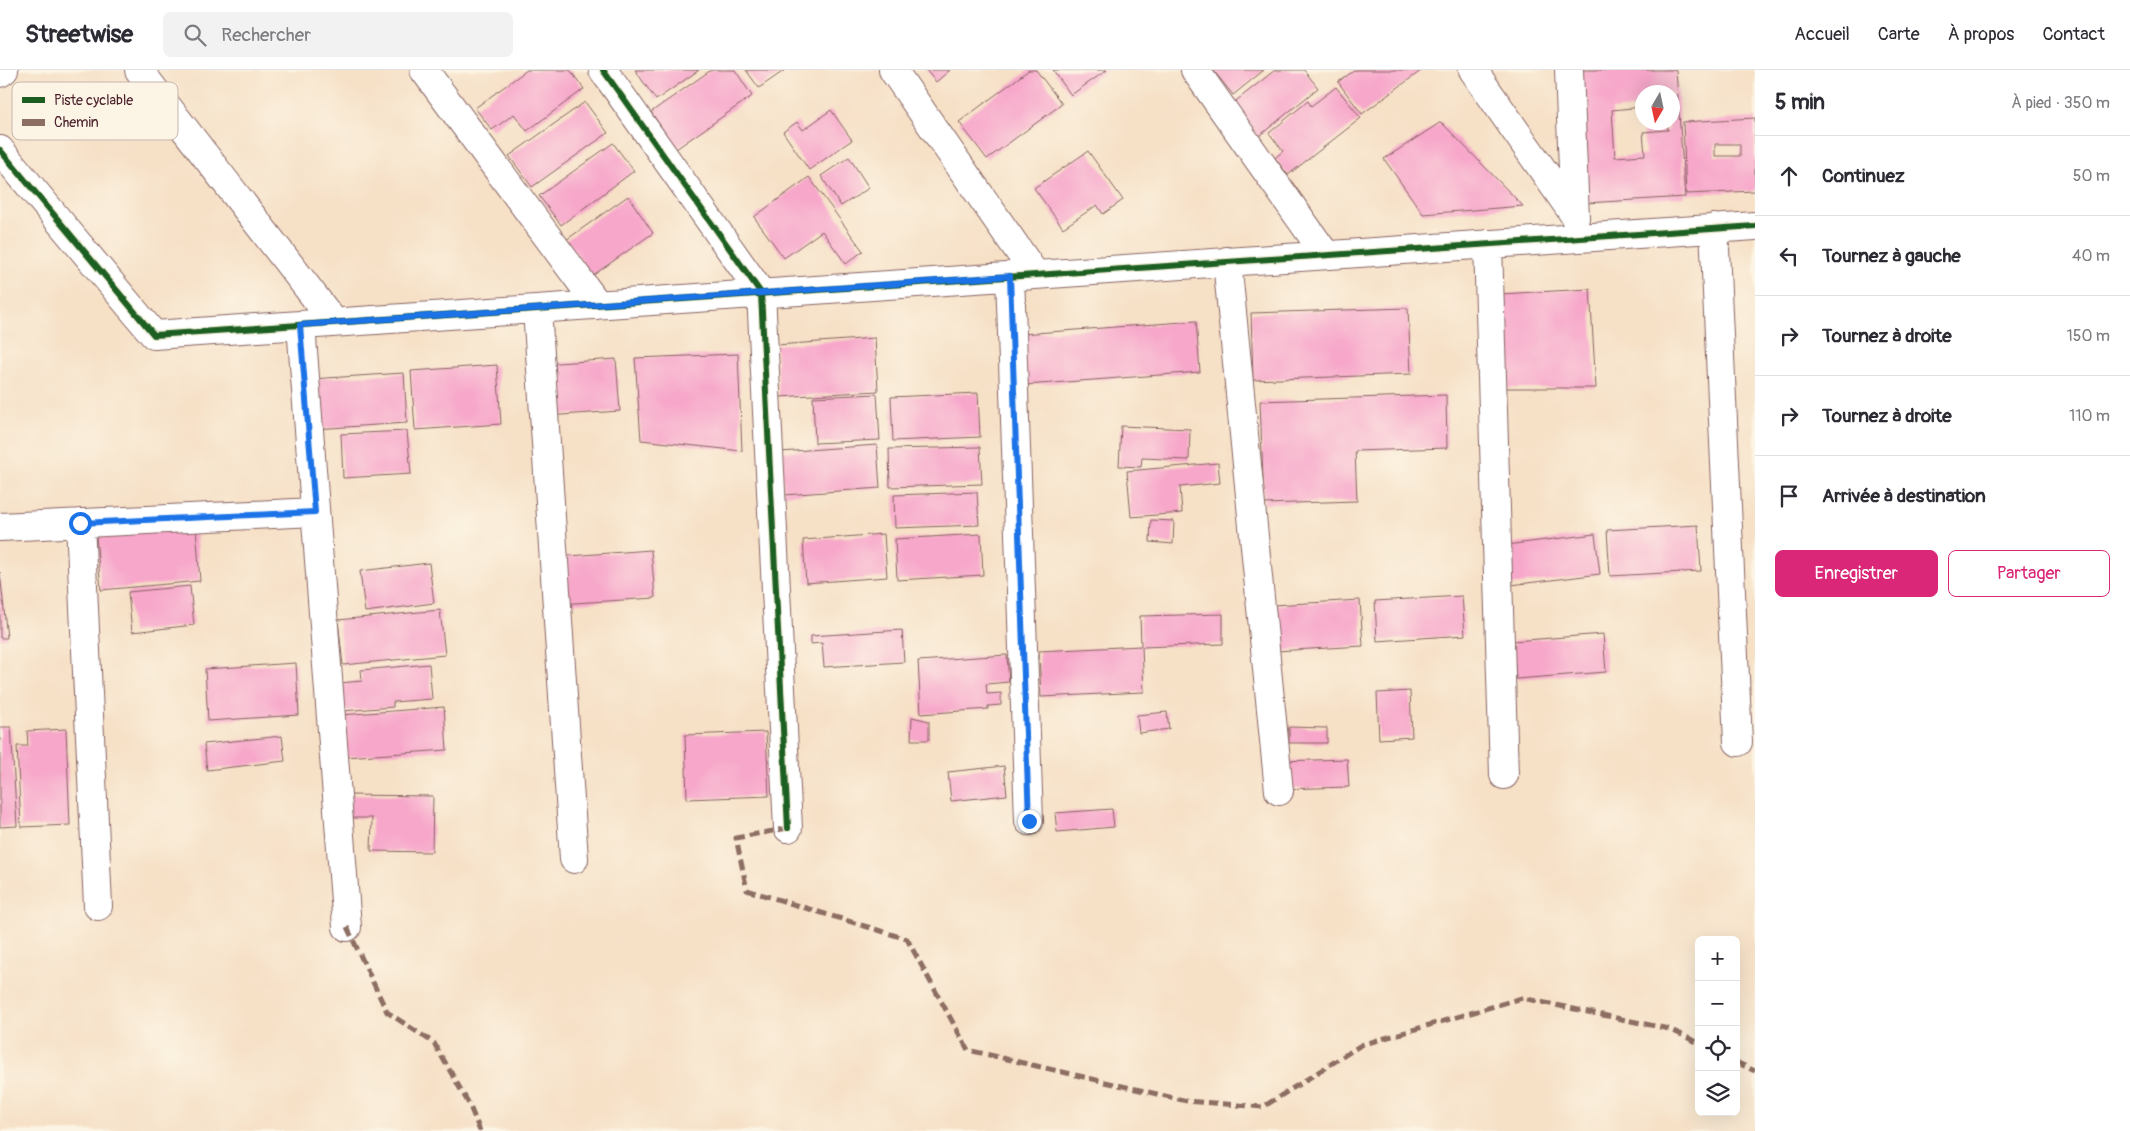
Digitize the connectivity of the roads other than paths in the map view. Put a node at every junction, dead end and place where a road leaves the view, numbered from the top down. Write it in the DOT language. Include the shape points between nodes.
graph roads {
  1 [pos="4,70"];
  2 [pos="139,70"];
  3 [pos="424,70"];
  4 [pos="603,70"];
  5 [pos="893,70"];
  6 [pos="1195,70"];
  7 [pos="1472,70"];
  8 [pos="1569,70"];
  9 [pos="0,73"];
  10 [pos="148,82"];
  11 [pos="178,120"];
  12 [pos="2,158"];
  13 [pos="1755,226"];
  14 [pos="1576,227"];
  15 [pos="1714,228"];
  16 [pos="1488,244"];
  17 [pos="1326,255"];
  18 [pos="1227,261"];
  19 [pos="1022,275"];
  20 [pos="761,293"];
  21 [pos="598,305"];
  22 [pos="537,309"];
  23 [pos="334,322"];
  24 [pos="300,325"];
  25 [pos="315,512"];
  26 [pos="80,523"];
  27 [pos="0,527"];
  28 [pos="1738,742"];
  29 [pos="1504,775"];
  30 [pos="1278,791"];
  31 [pos="1029,821"];
  32 [pos="788,828"];
  33 [pos="574,859"];
  34 [pos="98,906"];
  35 [pos="347,926"];
  1 -- 9 [label="street"];
  2 -- 10 [label="street"];
  3 -- 21 [label="street"];
  4 -- 20 [label="street"];
  5 -- 19 [label="street"];
  6 -- 17 [label="street"];
  7 -- 14 [label="street"];
  8 -- 14 [label="street"];
  11 -- 23 [label="street"];
  12 -- 24 [label="street" via="154,335"];
  13 -- 15 [label="street"];
  14 -- 15 [label="street"];
  14 -- 16 [label="street"];
  15 -- 28 [label="street"];
  16 -- 17 [label="street"];
  16 -- 29 [label="street"];
  17 -- 18 [label="street"];
  18 -- 19 [label="street"];
  18 -- 30 [label="street"];
  19 -- 20 [label="street"];
  19 -- 31 [label="street"];
  20 -- 21 [label="street"];
  20 -- 32 [label="street"];
  21 -- 22 [label="street"];
  22 -- 23 [label="street"];
  22 -- 33 [label="street"];
  23 -- 24 [label="street"];
  24 -- 25 [label="street"];
  25 -- 26 [label="street"];
  25 -- 35 [label="street"];
  26 -- 27 [label="street"];
  26 -- 34 [label="street"];
}
